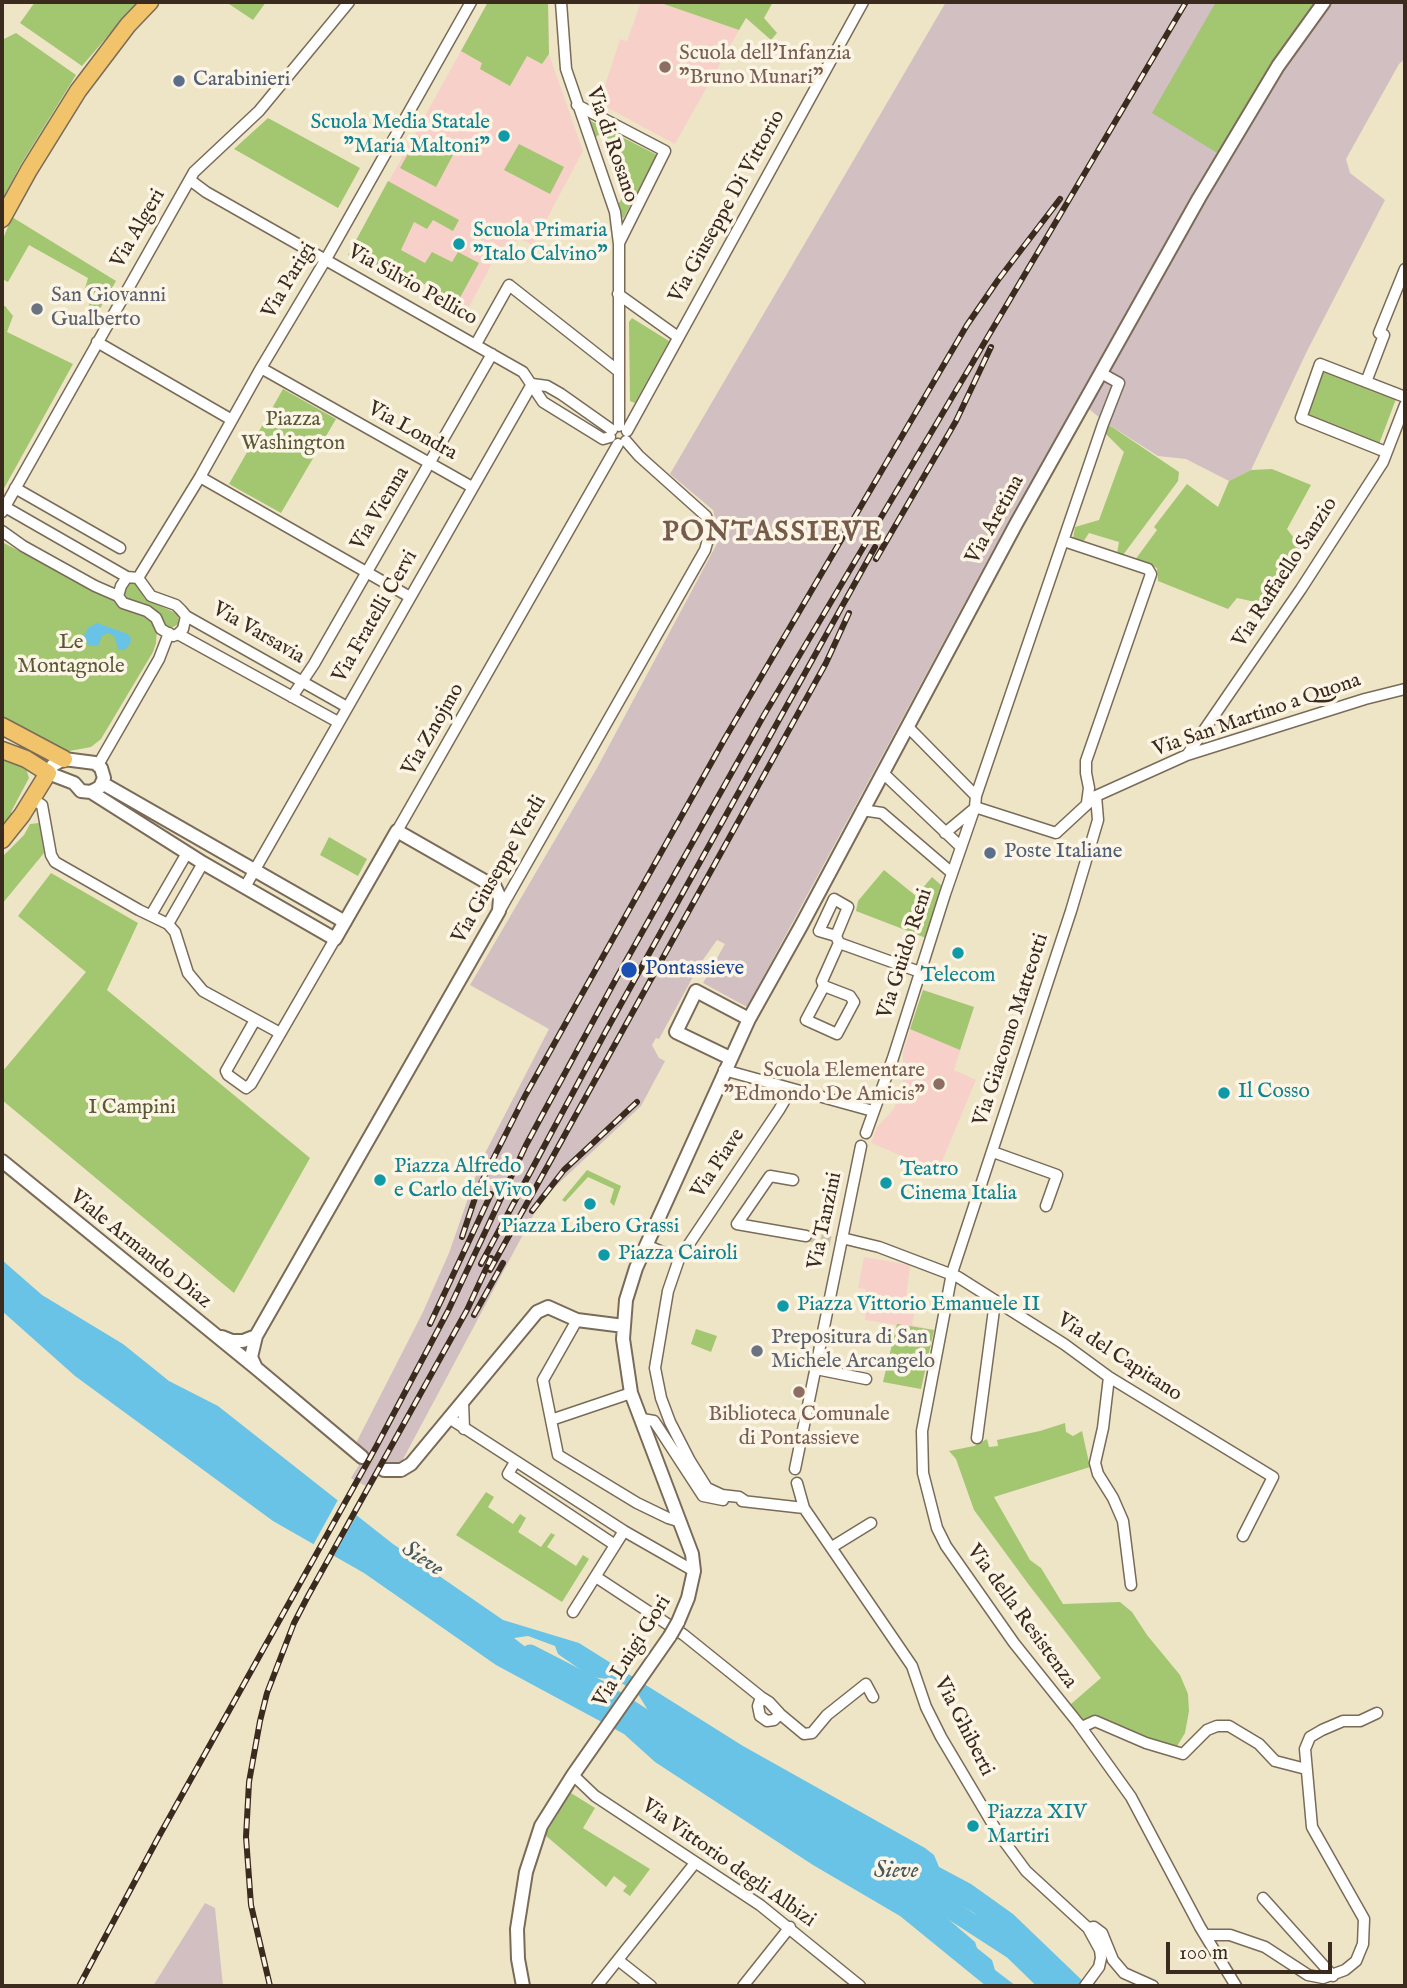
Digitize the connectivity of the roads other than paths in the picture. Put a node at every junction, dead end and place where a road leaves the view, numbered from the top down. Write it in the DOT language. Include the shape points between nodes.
graph roads {
  1 [pos="150,2"];
  2 [pos="349,2"];
  3 [pos="471,2"];
  4 [pos="561,2"];
  5 [pos="863,2"];
  6 [pos="1324,2"];
  7 [pos="577,105"];
  8 [pos="192,176"];
  9 [pos="2,219"];
  10 [pos="619,244"];
  11 [pos="326,259"];
  12 [pos="1405,269"];
  13 [pos="618,294"];
  14 [pos="678,337"];
  15 [pos="97,342"];
  16 [pos="476,344"];
  17 [pos="492,354"];
  18 [pos="261,368"];
  19 [pos="618,370"];
  20 [pos="1101,373"];
  21 [pos="1366,382"];
  22 [pos="532,384"];
  23 [pos="1405,397"];
  24 [pos="1405,405"];
  25 [pos="232,420"];
  26 [pos="1401,428"];
  27 [pos="619,435"];
  28 [pos="1386,452"];
  29 [pos="430,464"];
  30 [pos="200,477"];
  31 [pos="472,487"];
  32 [pos="15,488"];
  33 [pos="3,510"];
  34 [pos="2,531"];
  35 [pos="1064,541"];
  36 [pos="120,548"];
  37 [pos="365,573"];
  38 [pos="133,577"];
  39 [pos="118,596"];
  40 [pos="410,597"];
  41 [pos="186,616"];
  42 [pos="173,634"];
  43 [pos="228,640"];
  44 [pos="219,656"];
  45 [pos="300,681"];
  46 [pos="1405,689"];
  47 [pos="292,697"];
  48 [pos="347,707"];
  49 [pos="338,722"];
  50 [pos="2,726"];
  51 [pos="908,727"];
  52 [pos="2,750"];
  53 [pos="1187,755"];
  54 [pos="64,759"];
  55 [pos="81,763"];
  56 [pos="98,765"];
  57 [pos="48,773"];
  58 [pos="883,774"];
  59 [pos="74,783"];
  60 [pos="102,783"];
  61 [pos="91,792"];
  62 [pos="1096,796"];
  63 [pos="32,799"];
  64 [pos="133,801"];
  65 [pos="975,802"];
  66 [pos="1087,803"];
  67 [pos="862,810"];
  68 [pos="125,814"];
  69 [pos="397,831"];
  70 [pos="945,833"];
  71 [pos="2,840"];
  72 [pos="961,847"];
  73 [pos="187,853"];
  74 [pos="204,863"];
  75 [pos="255,869"];
  76 [pos="952,873"];
  77 [pos="514,885"];
  78 [pos="245,887"];
  79 [pos="495,887"];
  80 [pos="499,911"];
  81 [pos="151,915"];
  82 [pos="345,922"];
  83 [pos="168,924"];
  84 [pos="335,939"];
  85 [pos="919,972"];
  86 [pos="824,986"];
  87 [pos="749,1019"];
  88 [pos="255,1020"];
  89 [pos="280,1033"];
  90 [pos="727,1064"];
  91 [pos="786,1089"];
  92 [pos="873,1111"];
  93 [pos="866,1133"];
  94 [pos="861,1146"];
  95 [pos="993,1152"];
  96 [pos="2,1161"];
  97 [pos="793,1180"];
  98 [pos="1046,1206"];
  99 [pos="806,1236"];
  100 [pos="839,1241"];
  101 [pos="646,1245"];
  102 [pos="679,1259"];
  103 [pos="952,1273"];
  104 [pos="995,1302"];
  105 [pos="577,1320"];
  106 [pos="624,1326"];
  107 [pos="215,1335"];
  108 [pos="256,1336"];
  109 [pos="256,1367"];
  110 [pos="816,1369"];
  111 [pos="1109,1377"];
  112 [pos="866,1379"];
  113 [pos="631,1393"];
  114 [pos="463,1402"];
  115 [pos="449,1418"];
  116 [pos="642,1419"];
  117 [pos="551,1420"];
  118 [pos="464,1429"];
  119 [pos="977,1438"];
  120 [pos="362,1458"];
  121 [pos="516,1462"];
  122 [pos="794,1469"];
  123 [pos="384,1470"];
  124 [pos="797,1483"];
  125 [pos="745,1501"];
  126 [pos="804,1508"];
  127 [pos="678,1521"];
  128 [pos="871,1523"];
  129 [pos="624,1531"];
  130 [pos="1244,1536"];
  131 [pos="615,1545"];
  132 [pos="832,1547"];
  133 [pos="694,1571"];
  134 [pos="596,1577"];
  135 [pos="1131,1585"];
  136 [pos="573,1612"];
  137 [pos="761,1697"];
  138 [pos="873,1697"];
  139 [pos="1377,1713"];
  140 [pos="780,1714"];
  141 [pos="1078,1723"];
  142 [pos="1306,1769"];
  143 [pos="577,1771"];
  144 [pos="695,1863"];
  145 [pos="1263,1898"];
  146 [pos="790,1927"];
  147 [pos="1088,1928"];
  148 [pos="1205,1935"];
  149 [pos="618,1960"];
  150 [pos="1333,1976"];
  151 [pos="523,1986"];
  152 [pos="597,1986"];
  153 [pos="651,1986"];
  154 [pos="743,1986"];
  155 [pos="860,1986"];
  156 [pos="1085,1986"];
  157 [pos="1153,1986"];
  158 [pos="1236,1986"];
  1 -- 9 [label="main road" via="78,91"];
  2 -- 8 [label="street, Via Algeri" via="258,111"];
  3 -- 11 [label="street, Via Parigi"];
  4 -- 7 [label="street, Via di Rosano" via="566,69"];
  5 -- 14 [label="street, Via Giuseppe Di Vittorio"];
  6 -- 20 [label="street, Via Aretina" via="1272,77 1192,210"];
  7 -- 10 [label="street, Via di Rosano" via="615,212"];
  7 -- 10 [label="street" via="665,152"];
  8 -- 11 [label="street, Via Silvio Pellico" via="206,192"];
  8 -- 15 [label="street, Via Algeri"];
  10 -- 13 [label="street, Via di Rosano"];
  11 -- 16 [label="street, Via Silvio Pellico"];
  11 -- 18 [label="street, Via Parigi"];
  12 -- 21 [label="street" via="1379,333 1384,335"];
  13 -- 14 [label="street"];
  13 -- 19 [label="street, Via di Rosano"];
  14 -- 27 [label="street, Via Giuseppe Di Vittorio"];
  15 -- 25 [label="street"];
  15 -- 32 [label="street, Via Algeri"];
  16 -- 17 [label="street, Via Silvio Pellico"];
  16 -- 19 [label="street" via="509,285"];
  17 -- 22 [label="street, Via Silvio Pellico" via="523,372"];
  17 -- 29 [label="street, Via Vienna"];
  18 -- 25 [label="street, Via Parigi"];
  18 -- 29 [label="street, Via Londra"];
  19 -- 27 [label="street, Via di Rosano"];
  20 -- 35 [label="street, Via Guido Reni" via="1119,383"];
  20 -- 51 [label="street, Via Aretina"];
  21 -- 23 [label="street"];
  21 -- 28 [label="street" via="1320,364 1301,418"];
  22 -- 27 [label="street, Via Silvio Pellico" via="561,394"];
  22 -- 27 [label="street" via="543,402 603,439"];
  22 -- 31 [label="street, Via Fratelli Cervi"];
  24 -- 26 [label="street, Via Raffaello Sanzio"];
  25 -- 30 [label="street, Via Parigi"];
  26 -- 28 [label="street, Via Raffaello Sanzio"];
  27 -- 69 [label="street, Via Znojmo"];
  27 -- 77 [label="street, Via Giuseppe Verdi" via="706,516 710,529 705,550"];
  28 -- 53 [label="street, Via Raffaello Sanzio" via="1301,589"];
  29 -- 31 [label="street, Via Londra"];
  29 -- 37 [label="street, Via Vienna"];
  30 -- 37 [label="street"];
  30 -- 38 [label="street, Via Parigi"];
  31 -- 40 [label="street, Via Fratelli Cervi"];
  32 -- 33 [label="street, Via Algeri"];
  32 -- 36 [label="street"];
  33 -- 38 [label="street, Via Varsavia"];
  34 -- 39 [label="street, Via Varsavia" via="43,558"];
  35 -- 65 [label="street, Via Guido Reni"];
  35 -- 66 [label="street" via="1148,569 1151,574 1086,761"];
  37 -- 40 [label="street"];
  37 -- 45 [label="street, Via Vienna"];
  38 -- 39 [label="street, Via Parigi" via="121,586"];
  38 -- 41 [label="street, Via Varsavia" via="151,596 176,605"];
  39 -- 42 [label="street, Via Varsavia" via="122,603 147,611 161,629"];
  40 -- 48 [label="street, Via Fratelli Cervi"];
  41 -- 42 [label="street" via="183,629"];
  41 -- 43 [label="street, Via Varsavia"];
  42 -- 44 [label="street, Via Varsavia"];
  42 -- 56 [label="street"];
  43 -- 44 [label="street"];
  43 -- 45 [label="street, Via Varsavia"];
  44 -- 47 [label="street, Via Varsavia"];
  45 -- 47 [label="street, Via Vienna"];
  45 -- 48 [label="street, Via Varsavia"];
  46 -- 53 [label="street, Via San Martino a Quona"];
  47 -- 49 [label="street, Via Varsavia"];
  48 -- 49 [label="street, Via Fratelli Cervi"];
  49 -- 75 [label="street, Via Fratelli Cervi"];
  50 -- 54 [label="main road"];
  51 -- 58 [label="street, Via Aretina"];
  51 -- 65 [label="street"];
  52 -- 57 [label="main road"];
  53 -- 62 [label="street, Via San Martino a Quona"];
  54 -- 55 [label="street"];
  54 -- 57 [label="street"];
  55 -- 56 [label="street"];
  55 -- 59 [label="street" via="73,773"];
  56 -- 60 [label="street"];
  57 -- 59 [label="street"];
  57 -- 63 [label="main road"];
  58 -- 67 [label="street, Via Aretina"];
  58 -- 70 [label="street"];
  59 -- 61 [label="street" via="80,791"];
  60 -- 61 [label="street"];
  60 -- 64 [label="street"];
  61 -- 68 [label="street"];
  62 -- 66 [label="street, Via San Martino a Quona"];
  62 -- 95 [label="street, Via Giacomo Matteotti" via="1098,820"];
  63 -- 71 [label="main road"];
  63 -- 81 [label="street" via="42,805 55,862"];
  64 -- 68 [label="street"];
  64 -- 75 [label="street"];
  65 -- 66 [label="street, Via San Martino a Quona" via="1056,833"];
  65 -- 70 [label="street"];
  65 -- 72 [label="street, Via Guido Reni"];
  67 -- 76 [label="street" via="882,813"];
  67 -- 87 [label="street, Via Aretina"];
  68 -- 73 [label="street"];
  69 -- 79 [label="street"];
  69 -- 82 [label="street, Via Znojmo"];
  70 -- 72 [label="street"];
  72 -- 76 [label="street, Via Guido Reni"];
  73 -- 74 [label="street"];
  73 -- 81 [label="street"];
  74 -- 78 [label="street"];
  74 -- 83 [label="street"];
  75 -- 78 [label="street, Via Fratelli Cervi"];
  75 -- 82 [label="street"];
  76 -- 85 [label="street, Via Guido Reni"];
  77 -- 79 [label="street"];
  77 -- 80 [label="street, Via Giuseppe Verdi"];
  78 -- 84 [label="street"];
  79 -- 80 [label="street"];
  80 -- 108 [label="street, Via Giuseppe Verdi"];
  81 -- 83 [label="street"];
  82 -- 84 [label="street, Via Znojmo"];
  83 -- 88 [label="street" via="188,973 203,991"];
  84 -- 89 [label="street, Via Znojmo"];
  85 -- 86 [label="street" via="838,939"];
  85 -- 92 [label="street, Via Guido Reni"];
  86 -- 86 [label="street" via="806,1020 837,1034 854,1002"];
  87 -- 90 [label="street, Via Aretina"];
  87 -- 90 [label="street" via="696,991 676,1032"];
  88 -- 89 [label="street"];
  88 -- 89 [label="street, Via Znojmo" via="226,1070 246,1088"];
  90 -- 91 [label="street"];
  90 -- 101 [label="street, Via Aretina"];
  91 -- 92 [label="street"];
  91 -- 102 [label="street, Via Piave" via="779,1110"];
  92 -- 93 [label="street"];
  94 -- 100 [label="street, Via Tanzini"];
  95 -- 98 [label="street" via="1057,1175"];
  95 -- 103 [label="street, Via Giacomo Matteotti"];
  96 -- 107 [label="street, Viale Armando Diaz"];
  97 -- 99 [label="street" via="770,1176 737,1224"];
  100 -- 103 [label="street, Via del Capitano" via="879,1247"];
  100 -- 110 [label="street, Via Tanzini"];
  101 -- 102 [label="street"];
  101 -- 106 [label="street, Via Luigi Gori" via="626,1300"];
  102 -- 125 [label="street, Via Piave" via="667,1291 655,1368 661,1398 707,1488"];
  103 -- 104 [label="street, Via del Capitano"];
  103 -- 141 [label="street, Via della Resistenza" via="922,1431 929,1500 937,1528 960,1566"];
  104 -- 111 [label="street, Via del Capitano"];
  104 -- 119 [label="street"];
  105 -- 106 [label="street"];
  105 -- 114 [label="street" via="548,1307 537,1311"];
  105 -- 117 [label="street" via="543,1380"];
  106 -- 113 [label="street, Via Luigi Gori"];
  107 -- 108 [label="street" via="232,1341"];
  107 -- 109 [label="street, Viale Armando Diaz"];
  108 -- 109 [label="street, Via Giuseppe Verdi" via="251,1357"];
  109 -- 120 [label="street, Viale Armando Diaz"];
  110 -- 112 [label="street"];
  110 -- 122 [label="street, Via Tanzini"];
  111 -- 130 [label="street, Via del Capitano" via="1273,1477"];
  111 -- 135 [label="street" via="1095,1463 1124,1521"];
  113 -- 116 [label="street, Via Luigi Gori"];
  113 -- 117 [label="street"];
  114 -- 115 [label="street"];
  114 -- 118 [label="street"];
  115 -- 118 [label="street"];
  115 -- 123 [label="street" via="411,1464 401,1470"];
  116 -- 125 [label="street" via="659,1427 703,1496"];
  116 -- 127 [label="street, Via Luigi Gori"];
  117 -- 127 [label="street" via="558,1455 637,1503"];
  118 -- 121 [label="street"];
  121 -- 129 [label="street"];
  121 -- 131 [label="street" via="508,1475"];
  124 -- 126 [label="street, Via Ghiberti"];
  125 -- 126 [label="street"];
  126 -- 132 [label="street, Via Ghiberti"];
  127 -- 133 [label="street, Via Luigi Gori"];
  128 -- 132 [label="street"];
  129 -- 131 [label="street"];
  129 -- 133 [label="street"];
  131 -- 134 [label="street"];
  132 -- 147 [label="street, Via Ghiberti" via="912,1666 941,1737 998,1833 1026,1871"];
  133 -- 143 [label="street, Via Luigi Gori, bridge" via="688,1598 670,1636"];
  134 -- 136 [label="street"];
  134 -- 137 [label="street" via="684,1635"];
  137 -- 140 [label="street"];
  137 -- 140 [label="street" via="760,1716 767,1721"];
  138 -- 140 [label="street" via="866,1684 812,1733 804,1734"];
  139 -- 142 [label="street" via="1360,1721 1343,1721 1310,1737"];
  141 -- 142 [label="street" via="1082,1727 1095,1721 1183,1754 1207,1730 1229,1726 1259,1744 1275,1761"];
  141 -- 148 [label="street, Via della Resistenza" via="1131,1797"];
  142 -- 150 [label="street" via="1312,1826 1364,1919 1363,1944 1356,1961"];
  143 -- 144 [label="street, Via Vittorio degli Albizi" via="595,1796"];
  143 -- 151 [label="street, Via Luigi Gori" via="541,1826 526,1872 517,1929"];
  144 -- 146 [label="street, Via Vittorio degli Albizi"];
  144 -- 149 [label="street"];
  145 -- 150 [label="street"];
  146 -- 154 [label="street"];
  146 -- 155 [label="street, Via Vittorio degli Albizi"];
  147 -- 156 [label="street, Via Ghiberti" via="1100,1950 1099,1968"];
  147 -- 157 [label="street" via="1102,1933 1124,1973"];
  148 -- 150 [label="street" via="1230,1935 1265,1947 1308,1975"];
  148 -- 158 [label="street, Via della Resistenza"];
  149 -- 152 [label="street"];
  149 -- 153 [label="street"];
}
